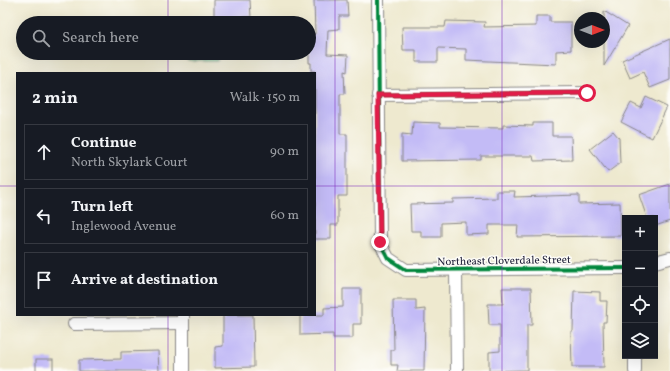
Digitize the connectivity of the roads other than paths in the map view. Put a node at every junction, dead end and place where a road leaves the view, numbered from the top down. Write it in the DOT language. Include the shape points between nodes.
graph roads {
  1 [pos="378,0"];
  2 [pos="587,93"];
  3 [pos="378,95"];
  4 [pos="670,258"];
  5 [pos="658,261"];
  6 [pos="622,268"];
  7 [pos="456,270"];
  8 [pos="183,319"];
  9 [pos="74,324"];
  10 [pos="636,359"];
  11 [pos="183,371"];
  12 [pos="457,371"];
  13 [pos="635,371"];
  1 -- 3 [label="street"];
  2 -- 3 [label="street"];
  3 -- 7 [label="street, Northeast Cloverdale Street" via="380,242 388,258 406,270"];
  4 -- 5 [label="street"];
  6 -- 7 [label="street, Northeast Cloverdale Street"];
  7 -- 12 [label="street"];
  8 -- 9 [label="street"];
  8 -- 11 [label="street"];
  10 -- 13 [label="street"];
}
